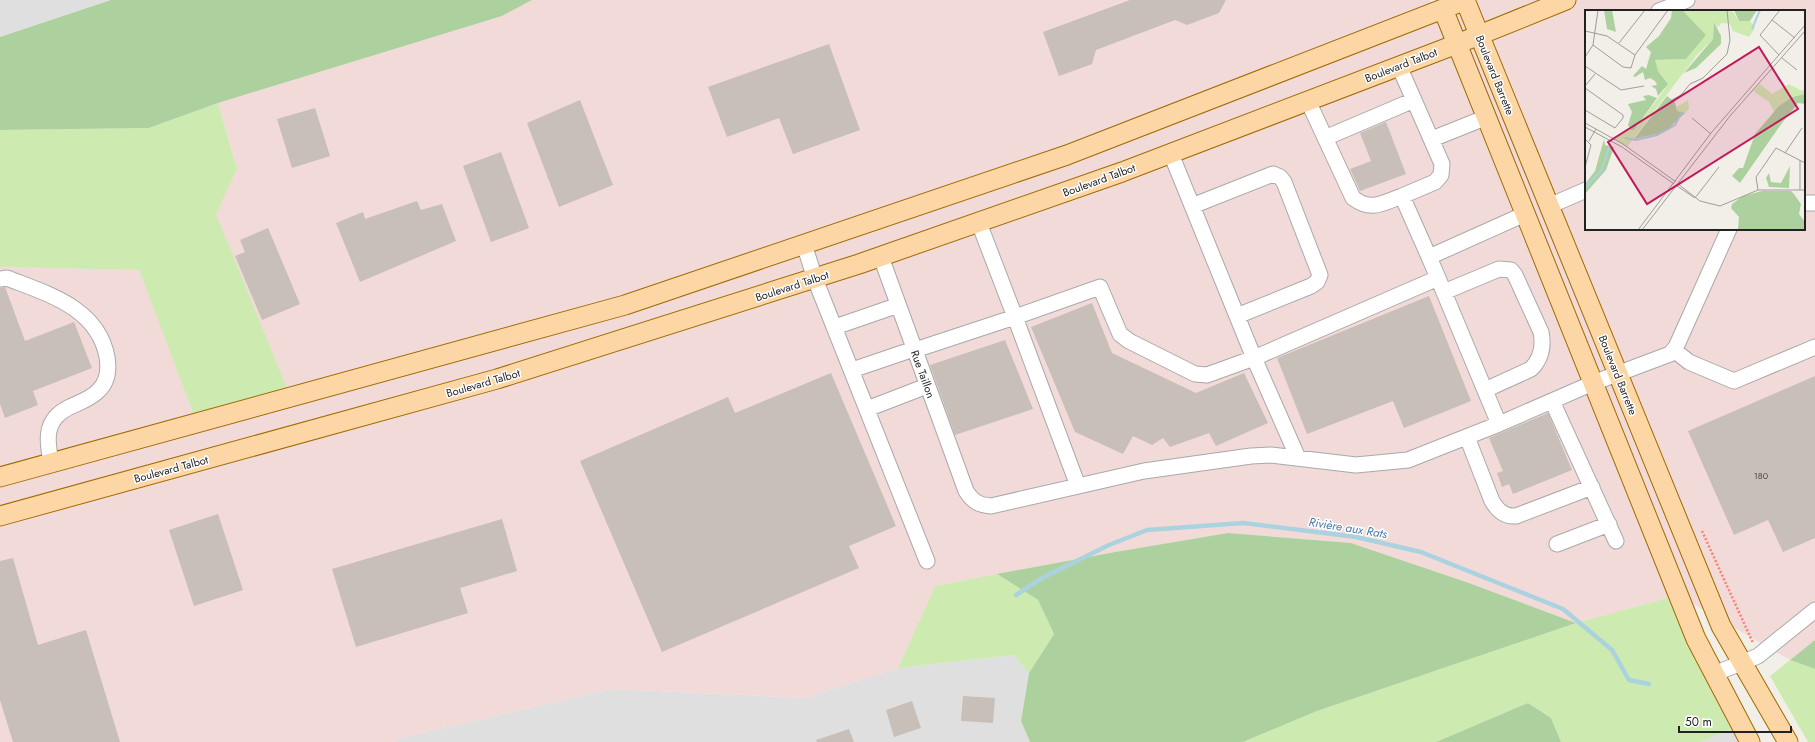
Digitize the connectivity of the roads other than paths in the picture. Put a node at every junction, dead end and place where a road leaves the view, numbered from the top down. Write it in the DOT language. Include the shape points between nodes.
graph roads {
  1 [pos="1466,0"];
  2 [pos="1566,0"];
  3 [pos="1687,0"];
  4 [pos="1441,5"];
  5 [pos="1662,10"];
  6 [pos="1479,35"];
  7 [pos="1458,44"];
  8 [pos="1399,66"];
  9 [pos="1414,100"];
  10 [pos="1308,101"];
  11 [pos="1487,117"];
  12 [pos="1325,138"];
  13 [pos="1432,140"];
  14 [pos="1171,154"];
  15 [pos="1585,190"];
  16 [pos="1402,196"];
  17 [pos="1192,206"];
  18 [pos="1549,206"];
  19 [pos="1526,214"];
  20 [pos="979,222"];
  21 [pos="1729,230"];
  22 [pos="804,244"];
  23 [pos="881,257"];
  24 [pos="1429,257"];
  25 [pos="0,278"];
  26 [pos="1438,278"];
  27 [pos="815,279"];
  28 [pos="1444,292"];
  29 [pos="890,308"];
  30 [pos="1237,316"];
  31 [pos="1015,317"];
  32 [pos="835,327"];
  33 [pos="1815,347"];
  34 [pos="1674,350"];
  35 [pos="910,351"];
  36 [pos="1254,358"];
  37 [pos="852,370"];
  38 [pos="1618,373"];
  39 [pos="1593,383"];
  40 [pos="919,389"];
  41 [pos="1485,390"];
  42 [pos="1552,401"];
  43 [pos="867,408"];
  44 [pos="1499,424"];
  45 [pos="1466,437"];
  46 [pos="1298,458"];
  47 [pos="51,463"];
  48 [pos="0,477"];
  49 [pos="1078,486"];
  50 [pos="1592,487"];
  51 [pos="0,516"];
  52 [pos="1609,524"];
  53 [pos="1616,541"];
  54 [pos="1557,544"];
  55 [pos="927,561"];
  56 [pos="1815,610"];
  57 [pos="1743,663"];
  58 [pos="1714,674"];
  59 [pos="1750,742"];
  60 [pos="1788,742"];
  1 -- 4 [label="main road"];
  1 -- 6 [label="main road, Boulevard Barrette"];
  2 -- 6 [label="main road, Boulevard Talbot"];
  3 -- 5 [label="street"];
  4 -- 7 [label="main road, Boulevard Barrette"];
  4 -- 22 [label="main road" via="1067,155"];
  6 -- 7 [label="main road, Boulevard Talbot"];
  6 -- 18 [label="main road, Boulevard Barrette"];
  7 -- 8 [label="main road, Boulevard Talbot"];
  7 -- 11 [label="main road, Boulevard Barrette"];
  8 -- 9 [label="street"];
  8 -- 10 [label="main road, Boulevard Talbot"];
  9 -- 12 [label="street"];
  9 -- 13 [label="street"];
  10 -- 12 [label="street"];
  10 -- 14 [label="main road, Boulevard Talbot"];
  11 -- 13 [label="street"];
  11 -- 19 [label="main road, Boulevard Barrette"];
  12 -- 16 [label="street" via="1353,198 1363,205 1373,206"];
  13 -- 16 [label="street" via="1442,164 1441,175 1435,182"];
  14 -- 17 [label="street"];
  14 -- 20 [label="main road, Boulevard Talbot"];
  15 -- 18 [label="street"];
  16 -- 24 [label="street"];
  17 -- 30 [label="street"];
  17 -- 30 [label="street" via="1273,174 1284,182 1320,275 1317,282 1311,286"];
  18 -- 38 [label="main road, Boulevard Barrette"];
  19 -- 24 [label="street"];
  19 -- 39 [label="main road, Boulevard Barrette"];
  20 -- 23 [label="main road, Boulevard Talbot"];
  20 -- 31 [label="street"];
  21 -- 34 [label="street"];
  22 -- 27 [label="street"];
  22 -- 47 [label="main road" via="625,305"];
  23 -- 27 [label="main road, Boulevard Talbot"];
  23 -- 35 [label="street, Rue Taillon"];
  24 -- 26 [label="street"];
  25 -- 47 [label="street" via="7,278 55,297 80,312 96,328 105,347 109,368 106,380 99,391 58,414 50,426 48,439"];
  26 -- 28 [label="street"];
  26 -- 36 [label="street"];
  27 -- 32 [label="street"];
  27 -- 51 [label="main road, Boulevard Talbot" via="497,380"];
  28 -- 41 [label="street"];
  28 -- 41 [label="street" via="1499,269 1511,270 1541,332 1541,355 1536,364 1531,369"];
  29 -- 32 [label="street"];
  30 -- 36 [label="street"];
  31 -- 35 [label="street"];
  31 -- 36 [label="street" via="1100,287 1120,334 1129,341 1196,374 1207,375"];
  31 -- 49 [label="street"];
  32 -- 37 [label="street"];
  33 -- 34 [label="street" via="1734,381 1689,362"];
  34 -- 38 [label="street" via="1670,354"];
  35 -- 37 [label="street"];
  35 -- 49 [label="street, Rue Taillon" via="966,491 972,499 980,505 991,506"];
  36 -- 46 [label="street"];
  37 -- 43 [label="street"];
  38 -- 39 [label="street"];
  38 -- 57 [label="main road, Boulevard Barrette" via="1721,626"];
  39 -- 42 [label="street"];
  39 -- 58 [label="main road, Boulevard Barrette" via="1696,639"];
  40 -- 43 [label="street"];
  41 -- 44 [label="street"];
  42 -- 44 [label="street"];
  42 -- 50 [label="street"];
  43 -- 55 [label="street"];
  44 -- 45 [label="street"];
  45 -- 46 [label="street" via="1408,460 1385,463 1356,465"];
  45 -- 50 [label="street" via="1492,501 1506,515 1516,516"];
  46 -- 49 [label="street" via="1251,456 1144,471"];
  47 -- 48 [label="main road"];
  50 -- 52 [label="street"];
  52 -- 53 [label="street"];
  52 -- 54 [label="street"];
  56 -- 57 [label="street" via="1758,656"];
  57 -- 58 [label="street"];
  57 -- 60 [label="main road, Boulevard Barrette"];
  58 -- 59 [label="main road, Boulevard Barrette"];
}
